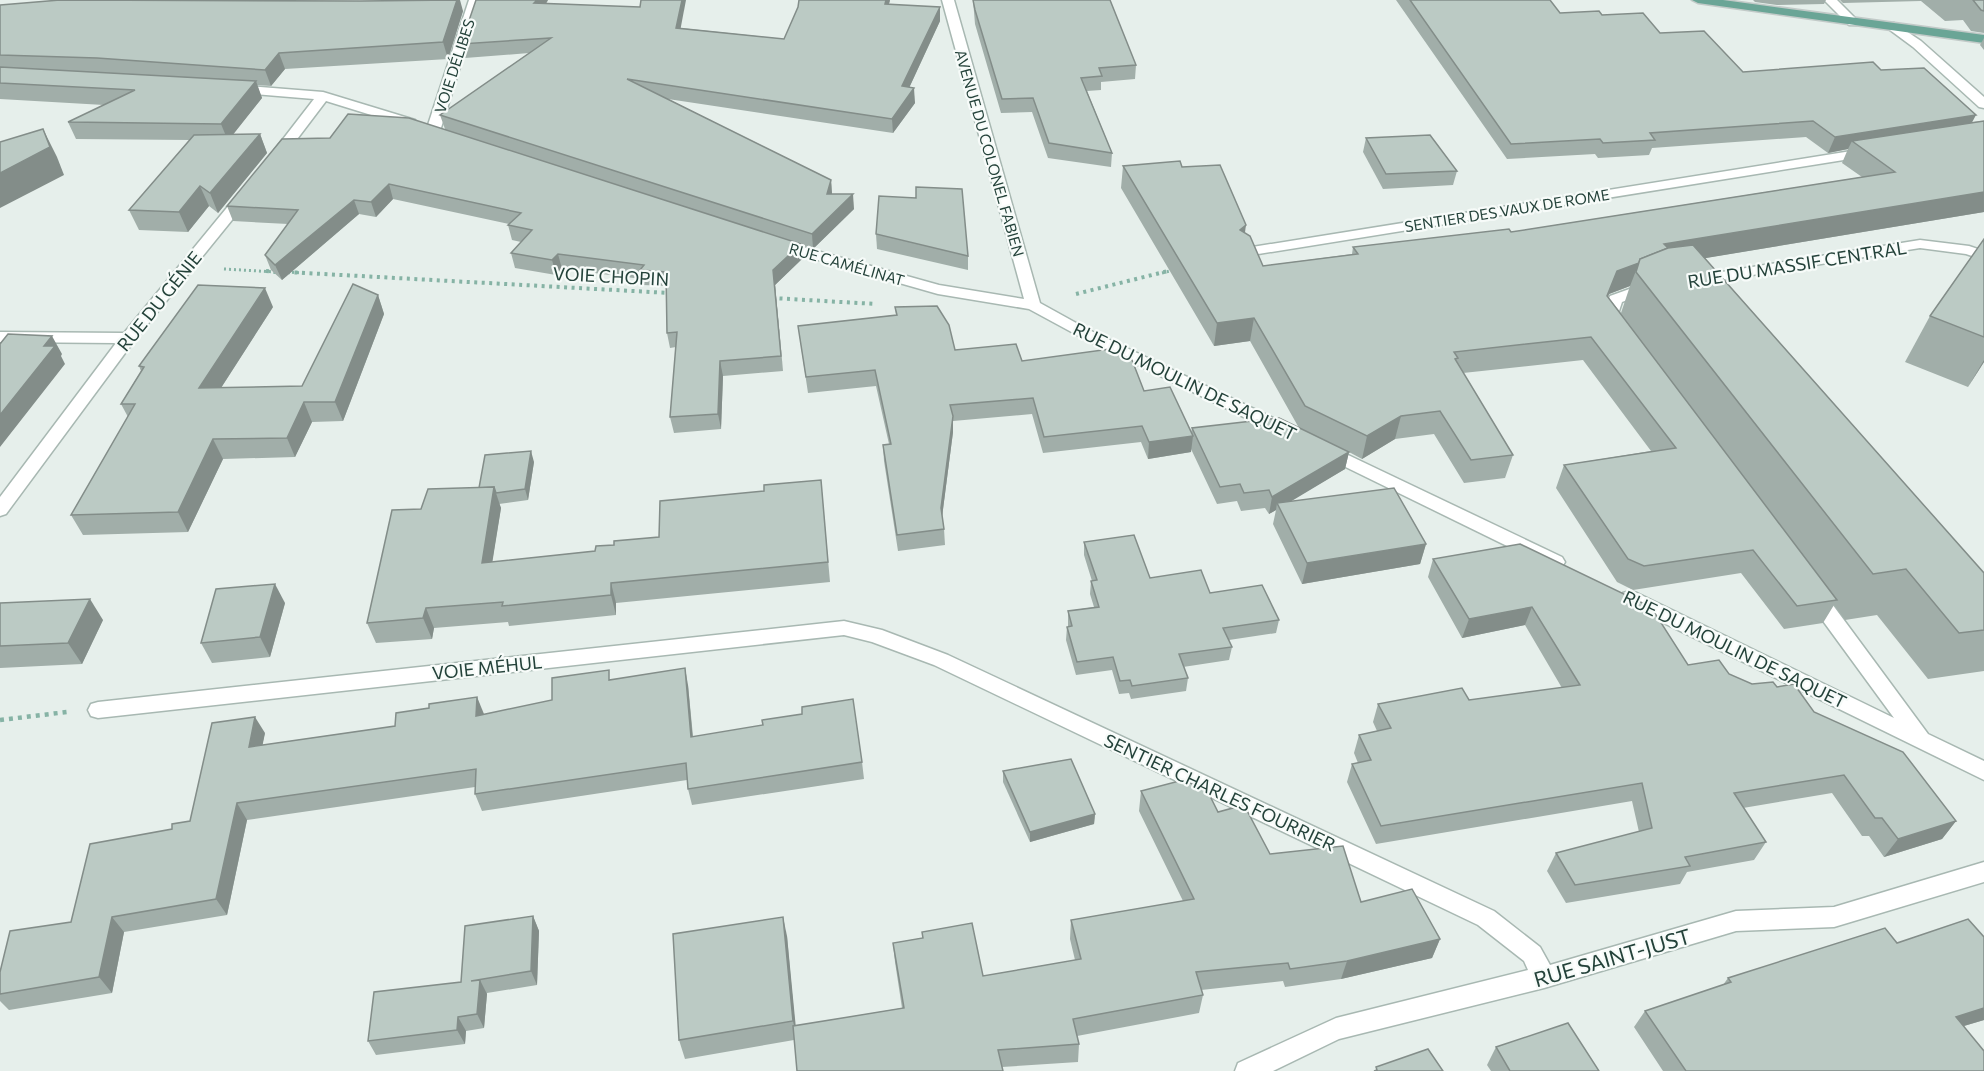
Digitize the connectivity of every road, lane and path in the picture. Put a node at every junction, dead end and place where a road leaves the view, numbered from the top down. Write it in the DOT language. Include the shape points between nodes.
graph roads {
  1 [pos="475,0"];
  2 [pos="948,0"];
  3 [pos="1698,0"];
  4 [pos="1830,0"];
  5 [pos="1853,22"];
  6 [pos="1894,27"];
  7 [pos="1984,39"];
  8 [pos="222,88"];
  9 [pos="323,96"];
  10 [pos="1984,104"];
  11 [pos="1879,151"];
  12 [pos="269,166"];
  13 [pos="254,184"];
  14 [pos="768,241"];
  15 [pos="1246,252"];
  16 [pos="1984,256"];
  17 [pos="187,267"];
  18 [pos="1179,268"];
  19 [pos="675,293"];
  20 [pos="770,298"];
  21 [pos="878,304"];
  22 [pos="1033,305"];
  23 [pos="1623,336"];
  24 [pos="0,337"];
  25 [pos="128,338"];
  26 [pos="0,510"];
  27 [pos="1577,572"];
  28 [pos="1805,581"];
  29 [pos="1610,588"];
  30 [pos="875,635"];
  31 [pos="98,710"];
  32 [pos="74,711"];
  33 [pos="0,720"];
  34 [pos="1922,740"];
  35 [pos="1984,771"];
  36 [pos="1984,872"];
  37 [pos="1544,977"];
  38 [pos="1247,1071"];
  1 -- 9 [label="street, VOIE DÉLIBES" via="439,133"];
  2 -- 22 [label="street, AVENUE DU COLONEL FABIEN"];
  3 -- 5 [label="main road"];
  4 -- 5 [label="street"];
  5 -- 6 [label="main road"];
  6 -- 7 [label="main road"];
  6 -- 10 [label="street"];
  8 -- 9 [label="street"];
  9 -- 12 [label="street"];
  11 -- 15 [label="street, SENTIER DES VAUX DE ROME"];
  13 -- 17 [label="street, RUE DU GÉNIE"];
  14 -- 22 [label="street, RUE CAMÉLINAT" via="938,289"];
  16 -- 23 [label="street, RUE DU MASSIF CENTRAL" via="1969,250 1920,244 1647,287 1615,299 1609,317"];
  17 -- 19 [label="path, VOIE CHOPIN"];
  17 -- 25 [label="street, RUE DU GÉNIE"];
  18 -- 22 [label="path"];
  20 -- 21 [label="path"];
  22 -- 27 [label="street, RUE DU MOULIN DE SAQUET"];
  24 -- 25 [label="street"];
  25 -- 26 [label="street, RUE DU GÉNIE"];
  28 -- 34 [label="street"];
  29 -- 34 [label="street, RUE DU MOULIN DE SAQUET"];
  30 -- 31 [label="street, VOIE MÉHUL" via="844,628"];
  30 -- 37 [label="street, SENTIER CHARLES FOURRIER" via="941,660 1486,918 1532,954"];
  32 -- 33 [label="path"];
  34 -- 35 [label="street, RUE DU MOULIN DE SAQUET"];
  36 -- 37 [label="street, RUE SAINT-JUST" via="1834,917 1736,921"];
  37 -- 38 [label="street, RUE SAINT-JUST" via="1336,1029"];
}
